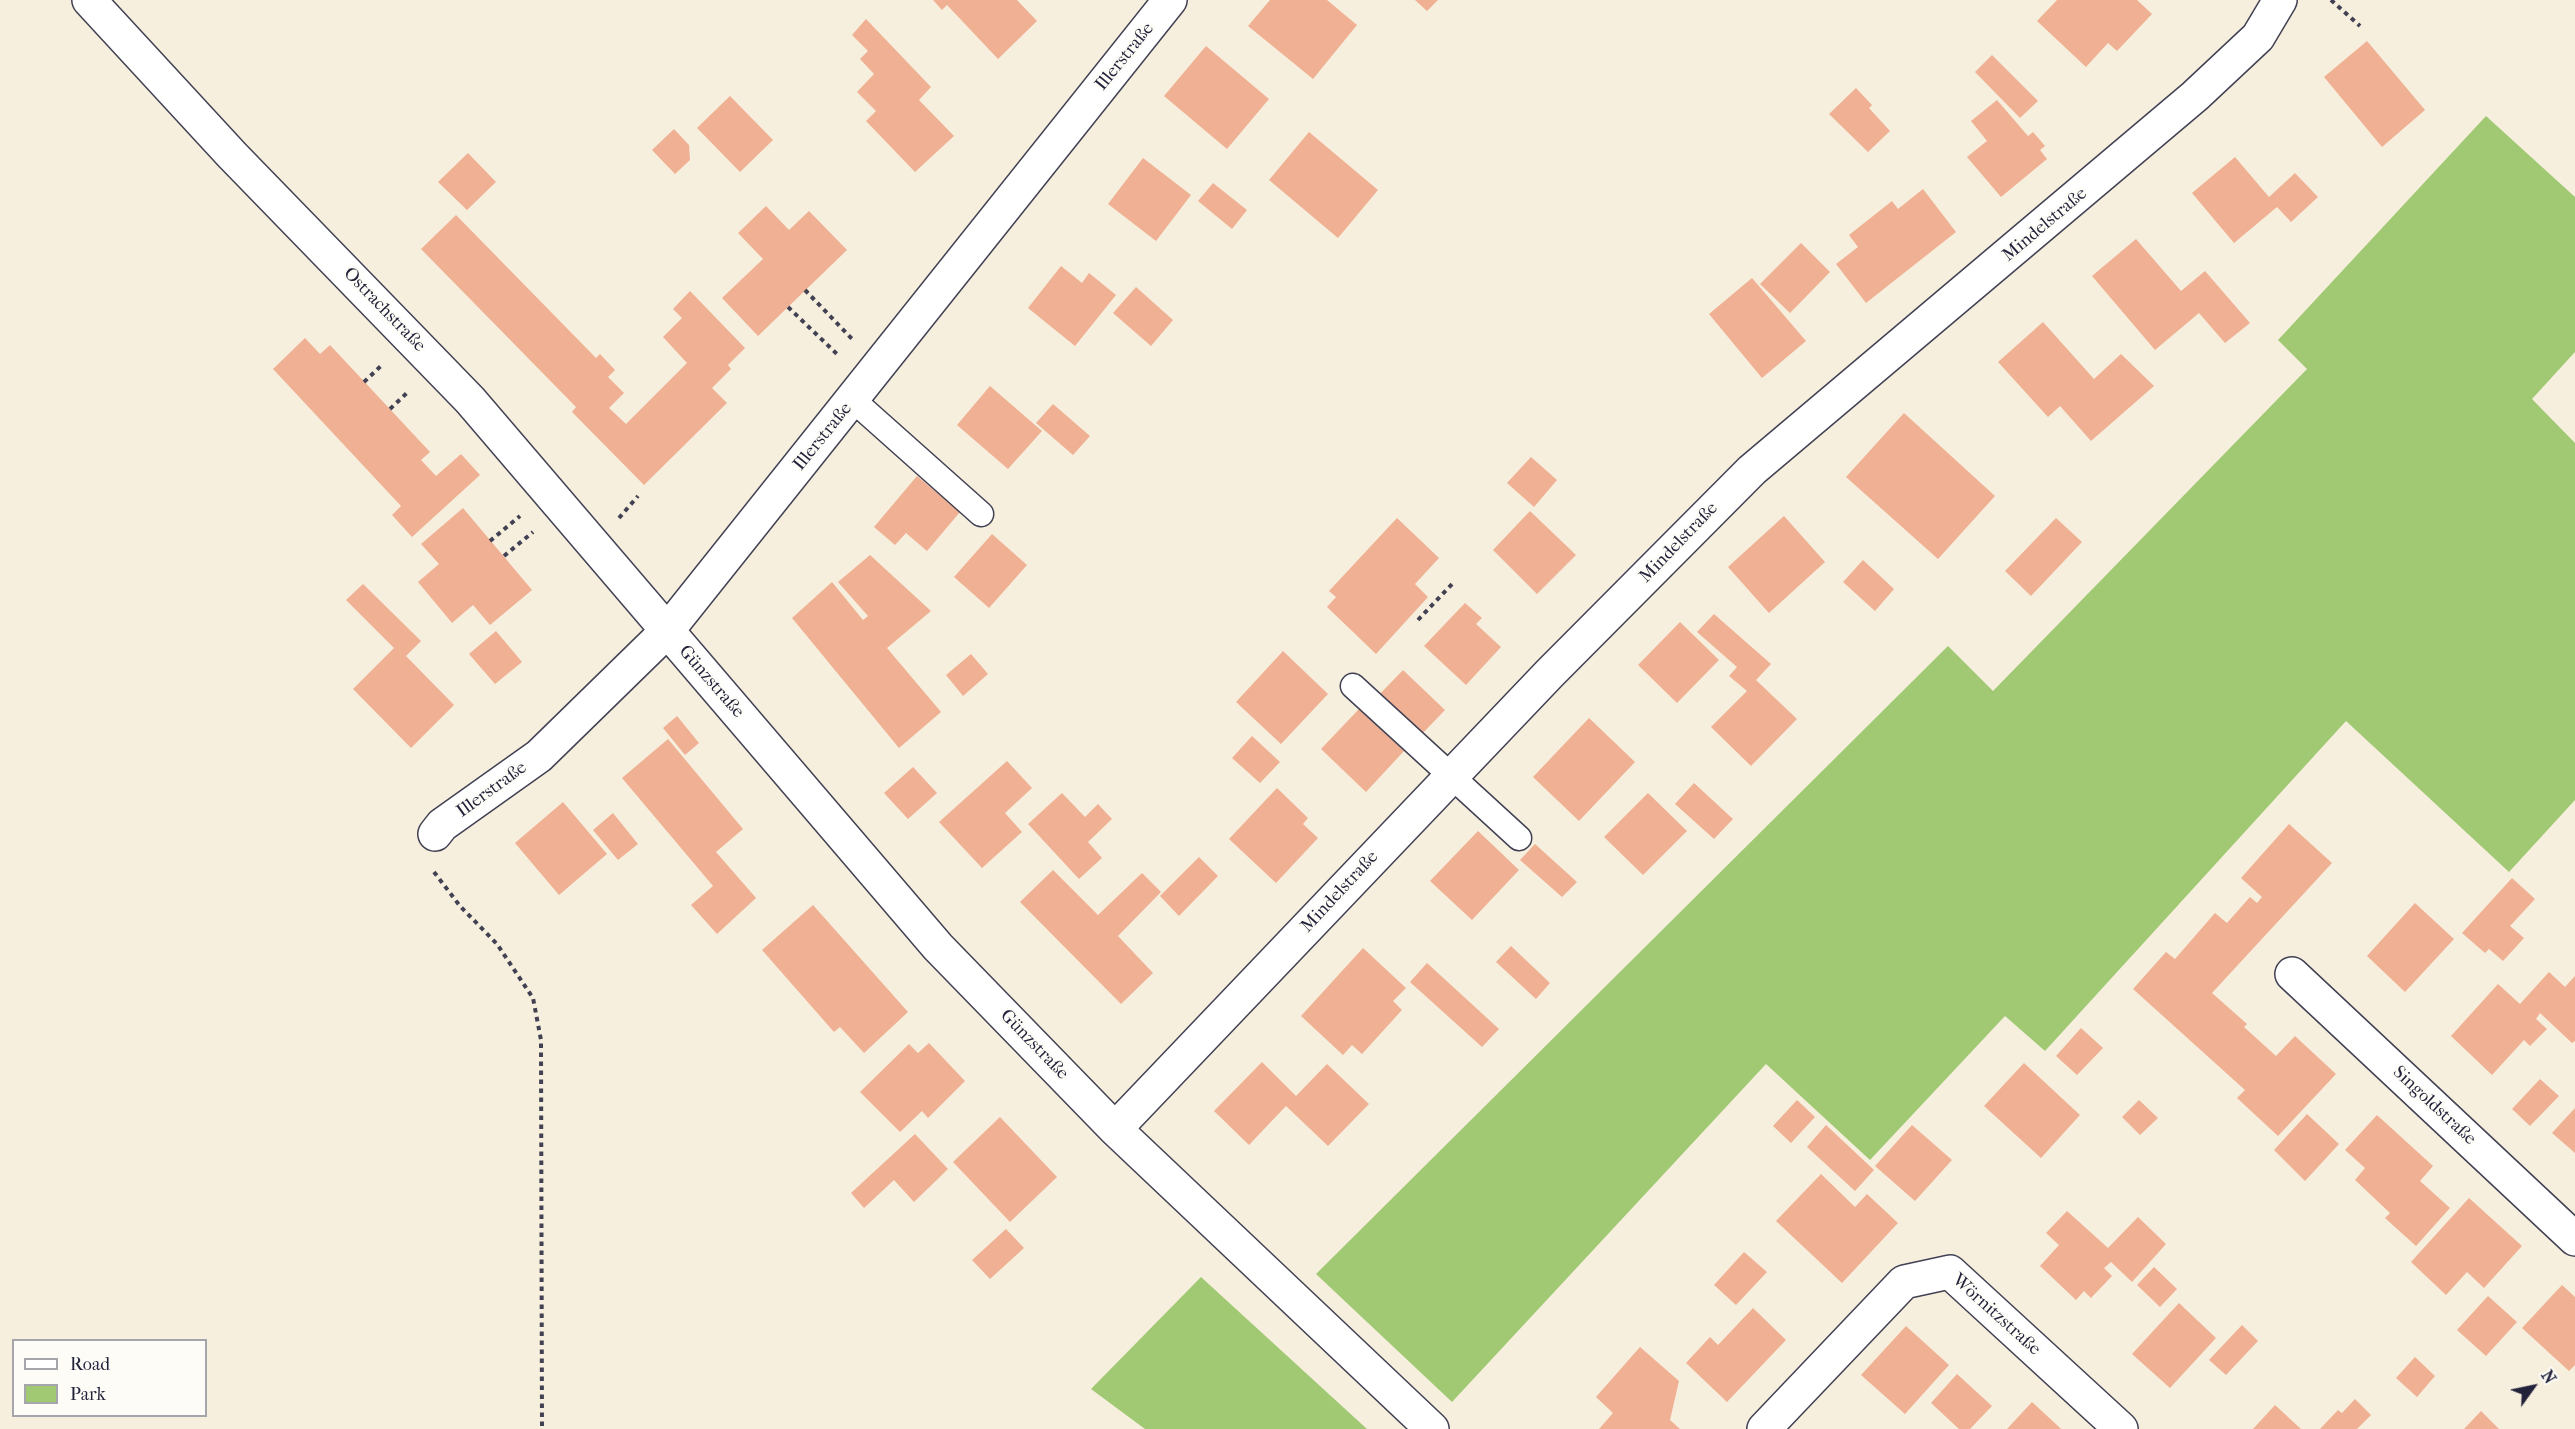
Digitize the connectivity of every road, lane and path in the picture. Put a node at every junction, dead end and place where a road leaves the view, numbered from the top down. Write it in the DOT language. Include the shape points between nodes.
graph roads {
  1 [pos="89,0"];
  2 [pos="1170,0"];
  3 [pos="2280,0"];
  4 [pos="2331,0"];
  5 [pos="2360,26"];
  6 [pos="804,291"];
  7 [pos="788,307"];
  8 [pos="866,383"];
  9 [pos="981,514"];
  10 [pos="1452,584"];
  11 [pos="1418,620"];
  12 [pos="667,631"];
  13 [pos="1353,686"];
  14 [pos="1451,776"];
  15 [pos="435,834"];
  16 [pos="1520,838"];
  17 [pos="2292,974"];
  18 [pos="1115,1129"];
  19 [pos="2575,1239"];
  20 [pos="542,1429"];
  21 [pos="1432,1429"];
  22 [pos="1764,1429"];
  23 [pos="2121,1429"];
  1 -- 12 [label="street, Ostrachstraße" via="232,155 470,400"];
  2 -- 8 [label="street, Illerstraße"];
  3 -- 14 [label="street, Mindelstraße" via="2258,37 2195,96 1752,470"];
  4 -- 5 [label="path"];
  6 -- 8 [label="path"];
  7 -- 8 [label="path"];
  8 -- 9 [label="lane"];
  8 -- 12 [label="street, Illerstraße"];
  10 -- 11 [label="path"];
  12 -- 15 [label="street, Illerstraße" via="539,756"];
  12 -- 18 [label="street, Günzstraße" via="938,947"];
  13 -- 14 [label="lane"];
  14 -- 16 [label="lane"];
  14 -- 18 [label="street, Mindelstraße"];
  15 -- 20 [label="path" via="428,851 433,870 460,906 497,944 533,998 541,1040"];
  17 -- 19 [label="street, Singoldstraße"];
  18 -- 21 [label="street, Günzstraße"];
  22 -- 23 [label="street, Wörnitzstraße" via="1904,1282 1950,1272"];
}
